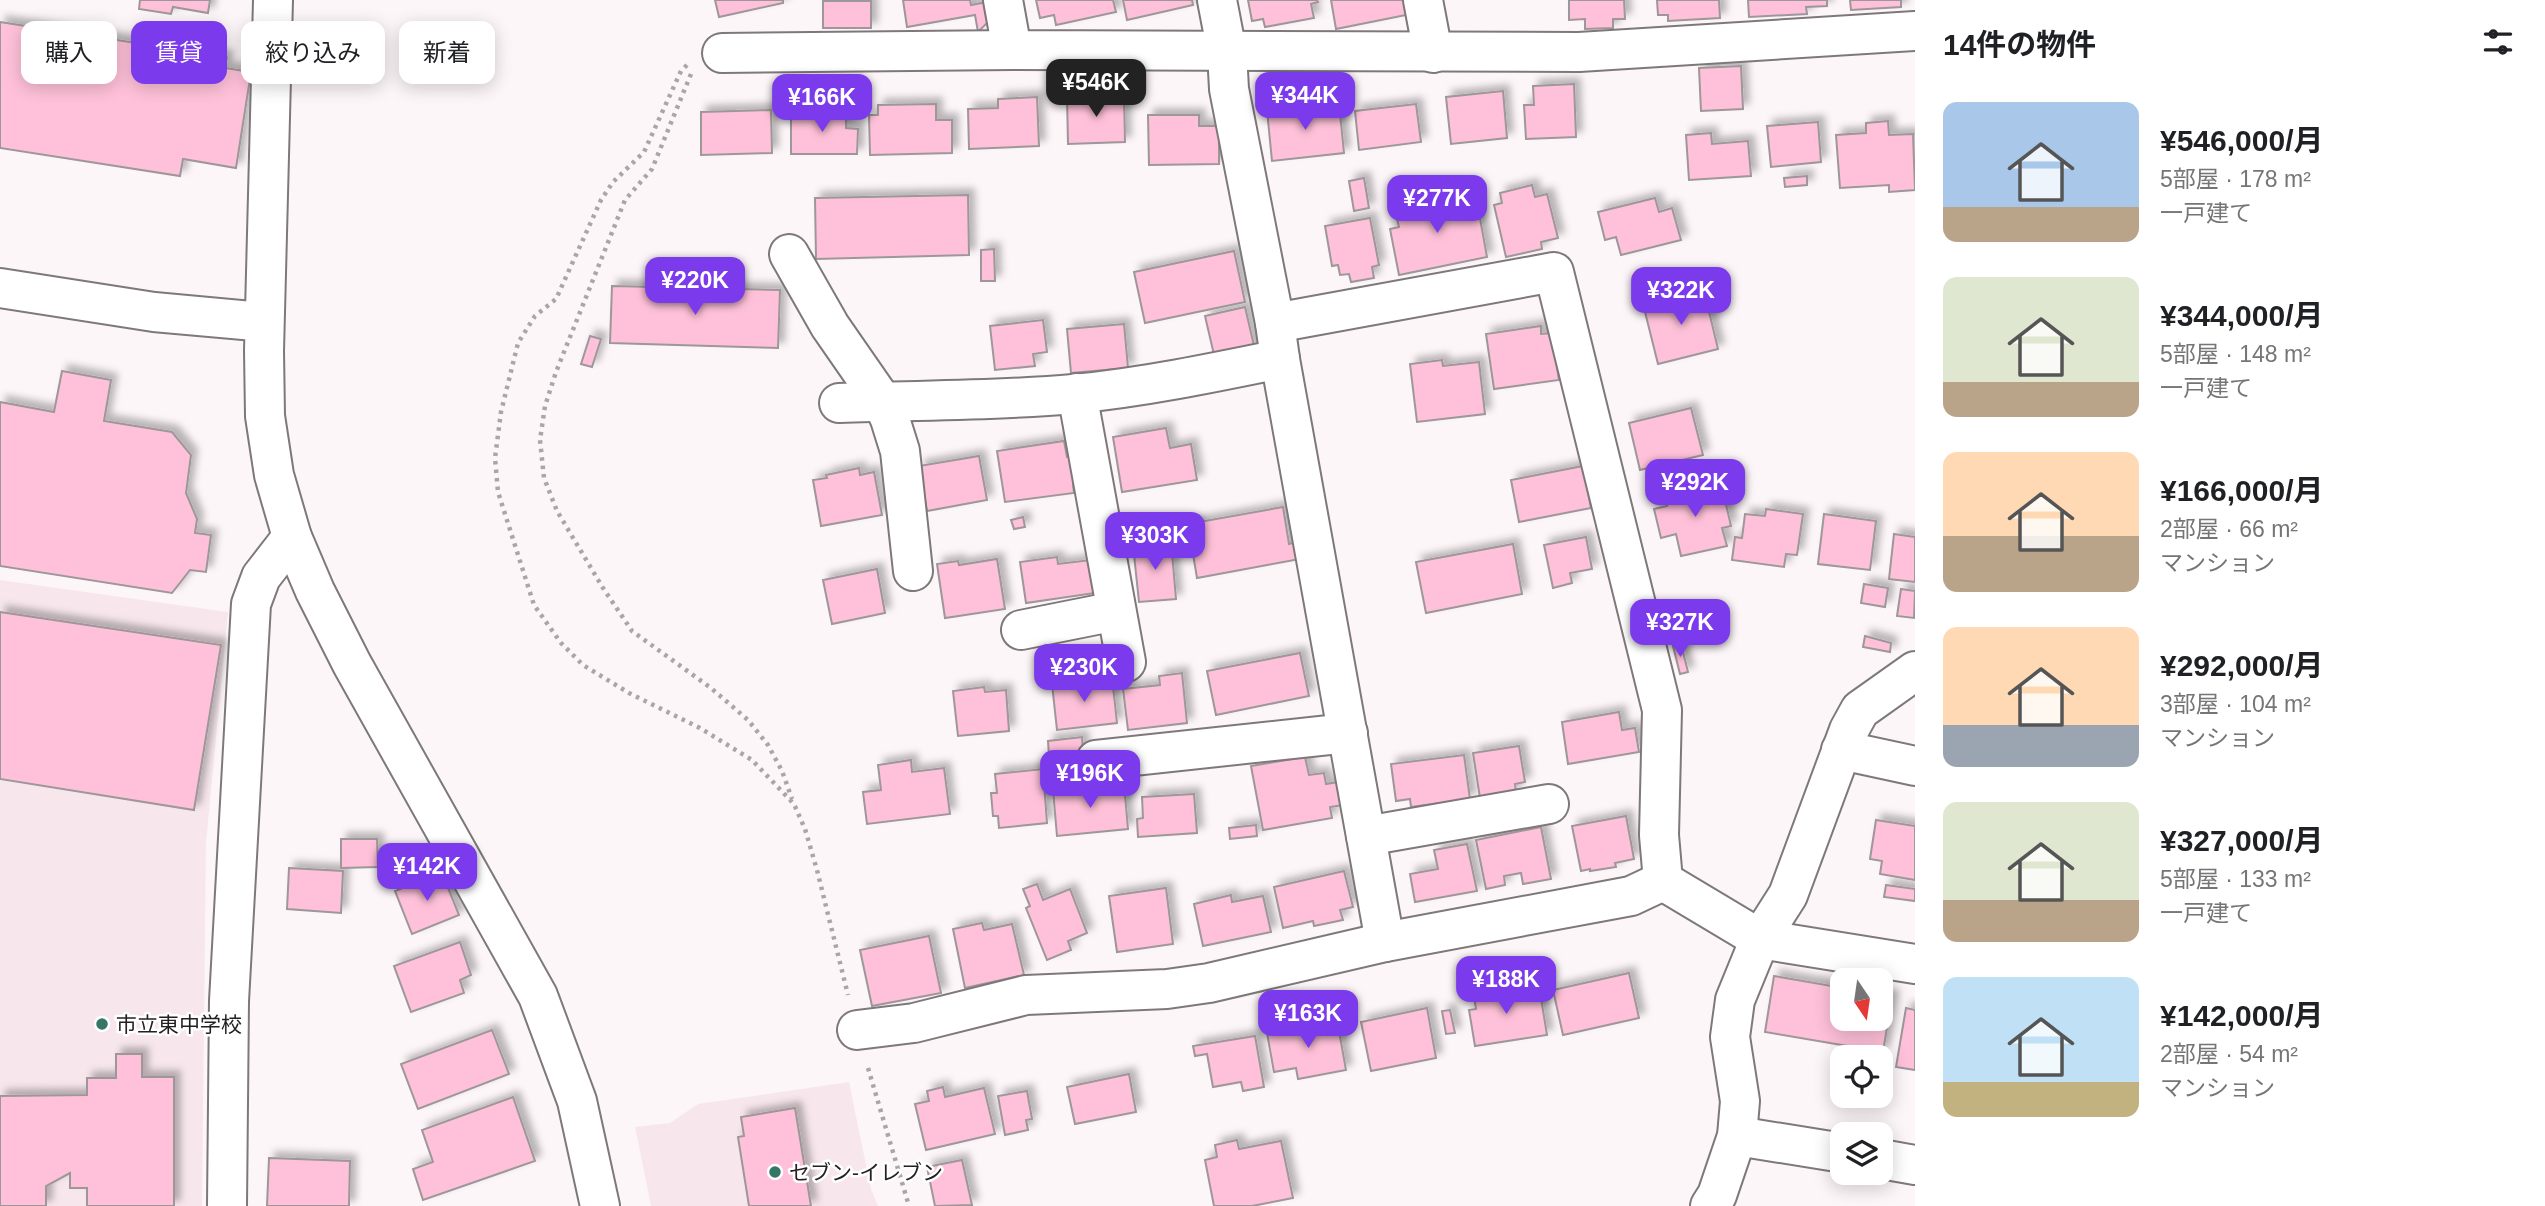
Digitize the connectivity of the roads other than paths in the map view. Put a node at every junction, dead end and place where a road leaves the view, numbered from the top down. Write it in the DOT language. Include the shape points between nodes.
graph roads {
  1 [pos="273,0"];
  2 [pos="1003,0"];
  3 [pos="1217,0"];
  4 [pos="1423,0"];
  5 [pos="1915,31"];
  6 [pos="1012,50"];
  7 [pos="722,52"];
  8 [pos="1227,52"];
  9 [pos="1433,53"];
  10 [pos="789,254"];
  11 [pos="0,288"];
  12 [pos="264,322"];
  13 [pos="1278,341"];
  14 [pos="1077,393"];
  15 [pos="882,401"];
  16 [pos="839,403"];
  17 [pos="292,537"];
  18 [pos="913,571"];
  19 [pos="1116,611"];
  20 [pos="1021,630"];
  21 [pos="1126,662"];
  22 [pos="1915,671"];
  23 [pos="1348,733"];
  24 [pos="1841,750"];
  25 [pos="1096,760"];
  26 [pos="1915,766"];
  27 [pos="1549,804"];
  28 [pos="1366,836"];
  29 [pos="1662,881"];
  30 [pos="1760,939"];
  31 [pos="1385,942"];
  32 [pos="1915,964"];
  33 [pos="857,1030"];
  34 [pos="1737,1136"];
  35 [pos="1830,1151"];
  36 [pos="1893,1161"];
  37 [pos="1915,1165"];
  38 [pos="227,1206"];
  39 [pos="600,1206"];
  40 [pos="1710,1206"];
  1 -- 12 [label="street"];
  2 -- 6 [label="street"];
  3 -- 8 [label="street"];
  4 -- 9 [label="street"];
  5 -- 9 [label="street" via="1579,52"];
  6 -- 7 [label="street"];
  6 -- 8 [label="street"];
  8 -- 9 [label="street"];
  8 -- 13 [label="street" via="1229,89"];
  10 -- 15 [label="street" via="830,326"];
  11 -- 12 [label="street" via="154,312"];
  12 -- 17 [label="street" via="265,416 274,475"];
  13 -- 14 [label="street" via="1175,381"];
  13 -- 23 [label="street"];
  13 -- 29 [label="street" via="1554,272 1662,710"];
  14 -- 15 [label="street"];
  14 -- 19 [label="street"];
  15 -- 16 [label="street"];
  15 -- 18 [label="street" via="900,451"];
  17 -- 38 [label="street" via="261,577 251,604 229,1001"];
  17 -- 39 [label="street" via="352,664 538,996 578,1101"];
  19 -- 20 [label="street"];
  19 -- 21 [label="street"];
  22 -- 24 [label="street" via="1860,710"];
  23 -- 25 [label="street"];
  23 -- 28 [label="street"];
  24 -- 26 [label="street"];
  24 -- 30 [label="street" via="1788,895"];
  27 -- 28 [label="street"];
  28 -- 31 [label="street"];
  29 -- 30 [label="street"];
  29 -- 31 [label="street" via="1631,896"];
  30 -- 32 [label="street"];
  30 -- 34 [label="street" via="1735,1000 1730,1037 1740,1101"];
  31 -- 33 [label="street" via="1209,983 1026,995 914,1023"];
  34 -- 35 [label="street"];
  34 -- 40 [label="street"];
  36 -- 37 [label="street"];
}
